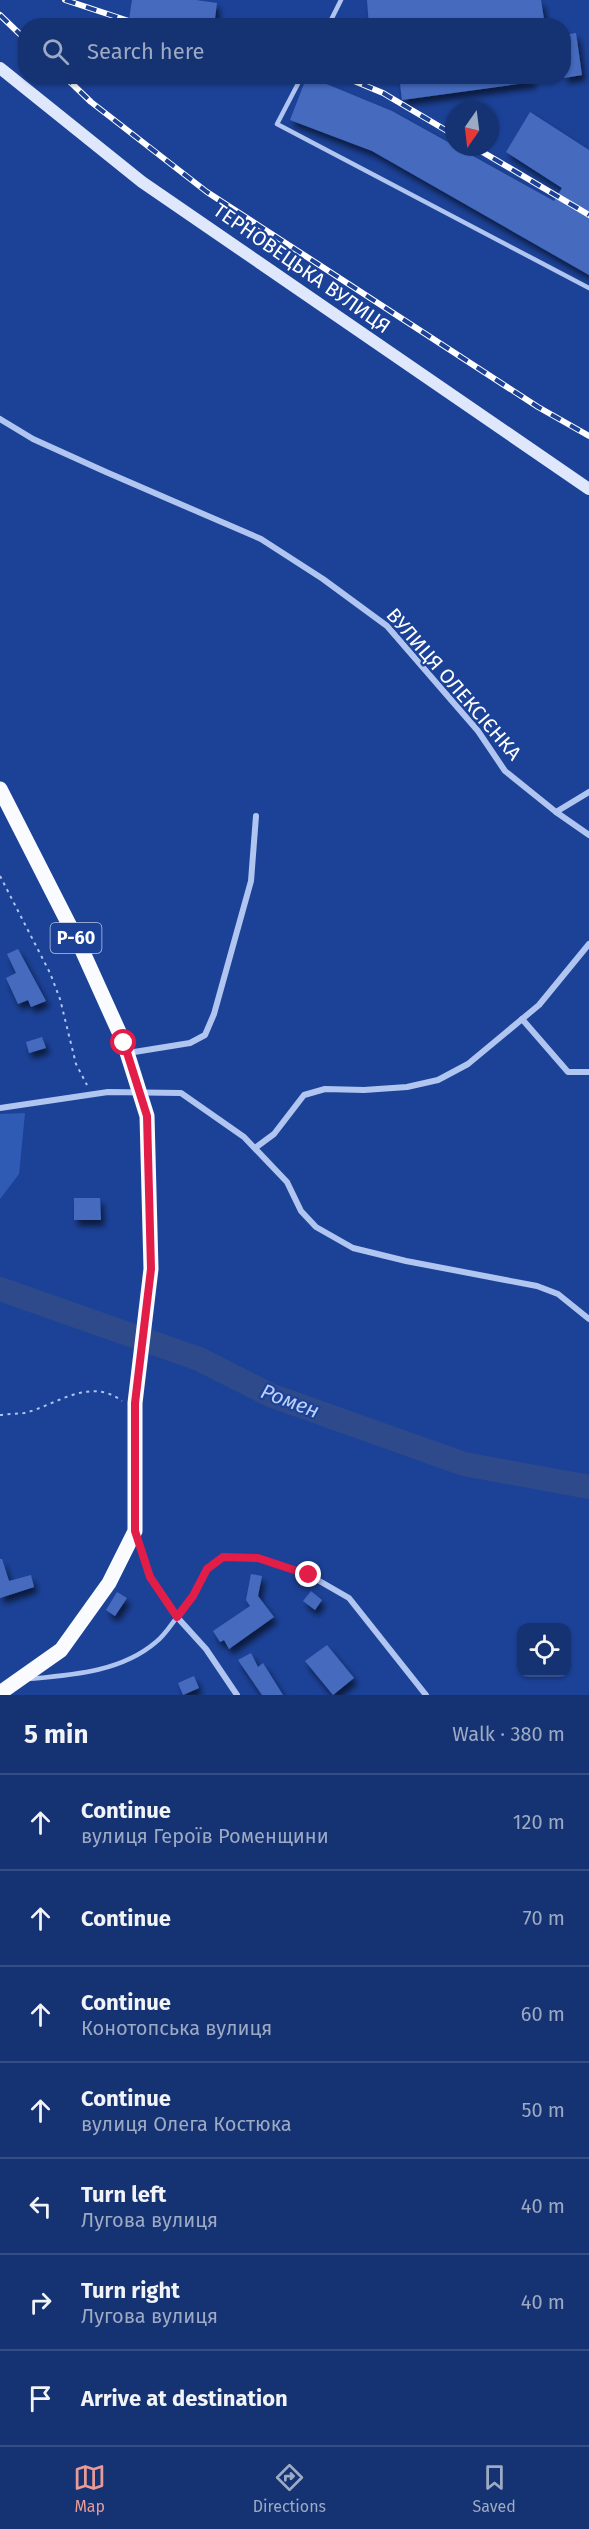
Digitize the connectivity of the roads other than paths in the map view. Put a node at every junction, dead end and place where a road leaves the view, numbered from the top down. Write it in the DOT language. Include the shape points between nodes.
graph roads {
  1 [pos="341,0"];
  2 [pos="332,18"];
  3 [pos="0,68"];
  4 [pos="18,82"];
  5 [pos="20,84"];
  6 [pos="298,84"];
  7 [pos="589,288"];
  8 [pos="0,419"];
  9 [pos="589,489"];
  10 [pos="0,789"];
  11 [pos="589,792"];
  12 [pos="556,812"];
  13 [pos="256,816"];
  14 [pos="589,835"];
  15 [pos="589,944"];
  16 [pos="522,1018"];
  17 [pos="127,1053"];
  18 [pos="589,1072"];
  19 [pos="139,1092"];
  20 [pos="0,1108"];
  21 [pos="255,1148"];
  22 [pos="589,1319"];
  23 [pos="135,1531"];
  24 [pos="177,1617"];
  25 [pos="21,1680"];
  26 [pos="0,1693"];
  27 [pos="237,1695"];
  28 [pos="426,1695"];
  1 -- 2 [label="lane"];
  3 -- 4 [label="main road, ТЕРНОВЕЦЬКА ВУЛИЦЯ"];
  5 -- 9 [label="main road, ТЕРНОВЕЦЬКА ВУЛИЦЯ" via="142,182"];
  6 -- 7 [label="lane" via="277,124"];
  8 -- 12 [label="street, ВУЛИЦЯ ОЛЕКСІЄНКА" via="33,439 261,539 323,579 387,626 477,731 505,771"];
  10 -- 17 [label="main road, Р-60" via="82,950"];
  11 -- 12 [label="street"];
  12 -- 14 [label="street, ВУЛИЦЯ ОЛЕКСІЄНКА"];
  13 -- 17 [label="street" via="251,881 205,1035 190,1043"];
  15 -- 16 [label="street" via="538,1005"];
  16 -- 18 [label="street" via="568,1072"];
  16 -- 21 [label="street" via="468,1064 438,1080 407,1087 325,1089 304,1095 274,1134"];
  17 -- 19 [label="main road, Р-60"];
  19 -- 20 [label="street"];
  19 -- 21 [label="street" via="181,1093"];
  19 -- 23 [label="main road, Р-60" via="147,1116 151,1269 135,1410"];
  21 -- 22 [label="street" via="287,1182 301,1211 316,1227 353,1248 537,1286 558,1294"];
  23 -- 24 [label="street" via="150,1577"];
  23 -- 25 [label="main road, Р-60" via="109,1582 61,1650"];
  24 -- 25 [label="lane" via="158,1642 132,1659 99,1670"];
  24 -- 27 [label="street" via="206,1648"];
  24 -- 28 [label="street" via="207,1569 223,1557 258,1558 309,1575 349,1599"];
  25 -- 26 [label="main road, Р-60"];
}
